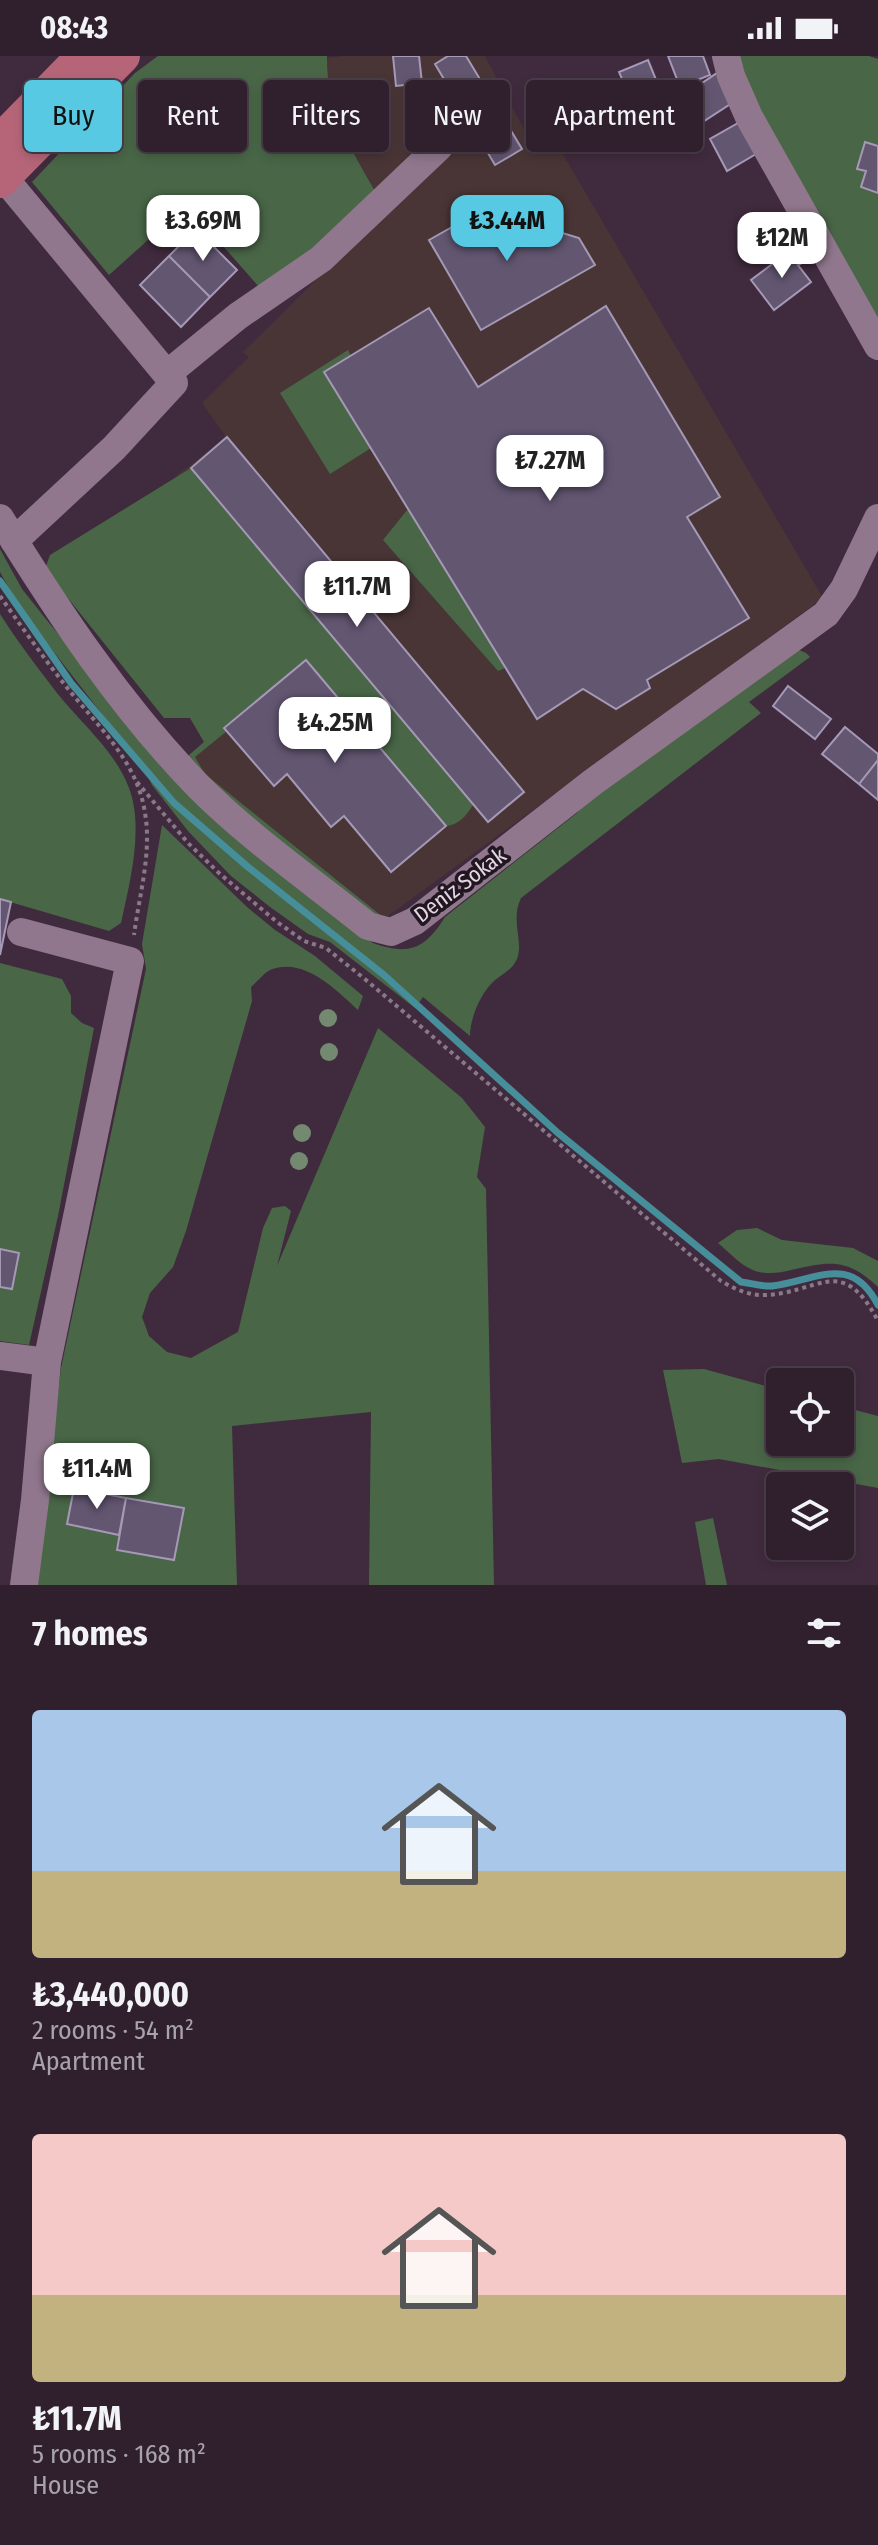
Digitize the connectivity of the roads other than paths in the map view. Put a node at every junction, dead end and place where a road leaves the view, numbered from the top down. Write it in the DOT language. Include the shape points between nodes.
graph roads {
  1 [pos="83,56"];
  2 [pos="123,56"];
  3 [pos="726,56"];
  4 [pos="0,141"];
  5 [pos="434,152"];
  6 [pos="1,177"];
  7 [pos="878,346"];
  8 [pos="167,374"];
  9 [pos="878,518"];
  10 [pos="7,529"];
  11 [pos="21,932"];
  12 [pos="0,1356"];
  13 [pos="47,1362"];
  14 [pos="24,1585"];
  1 -- 4 [label="main road"];
  2 -- 6 [label="main road"];
  3 -- 7 [label="street" via="749,117"];
  5 -- 8 [label="street" via="321,259"];
  6 -- 8 [label="street"];
  8 -- 10 [label="street" via="174,383 114,448"];
  9 -- 10 [label="street, Deniz Sokak" via="826,614 593,782 415,921 391,932 368,926 200,788 92,658"];
  11 -- 13 [label="street" via="130,961"];
  12 -- 13 [label="street"];
  13 -- 14 [label="street"];
}
